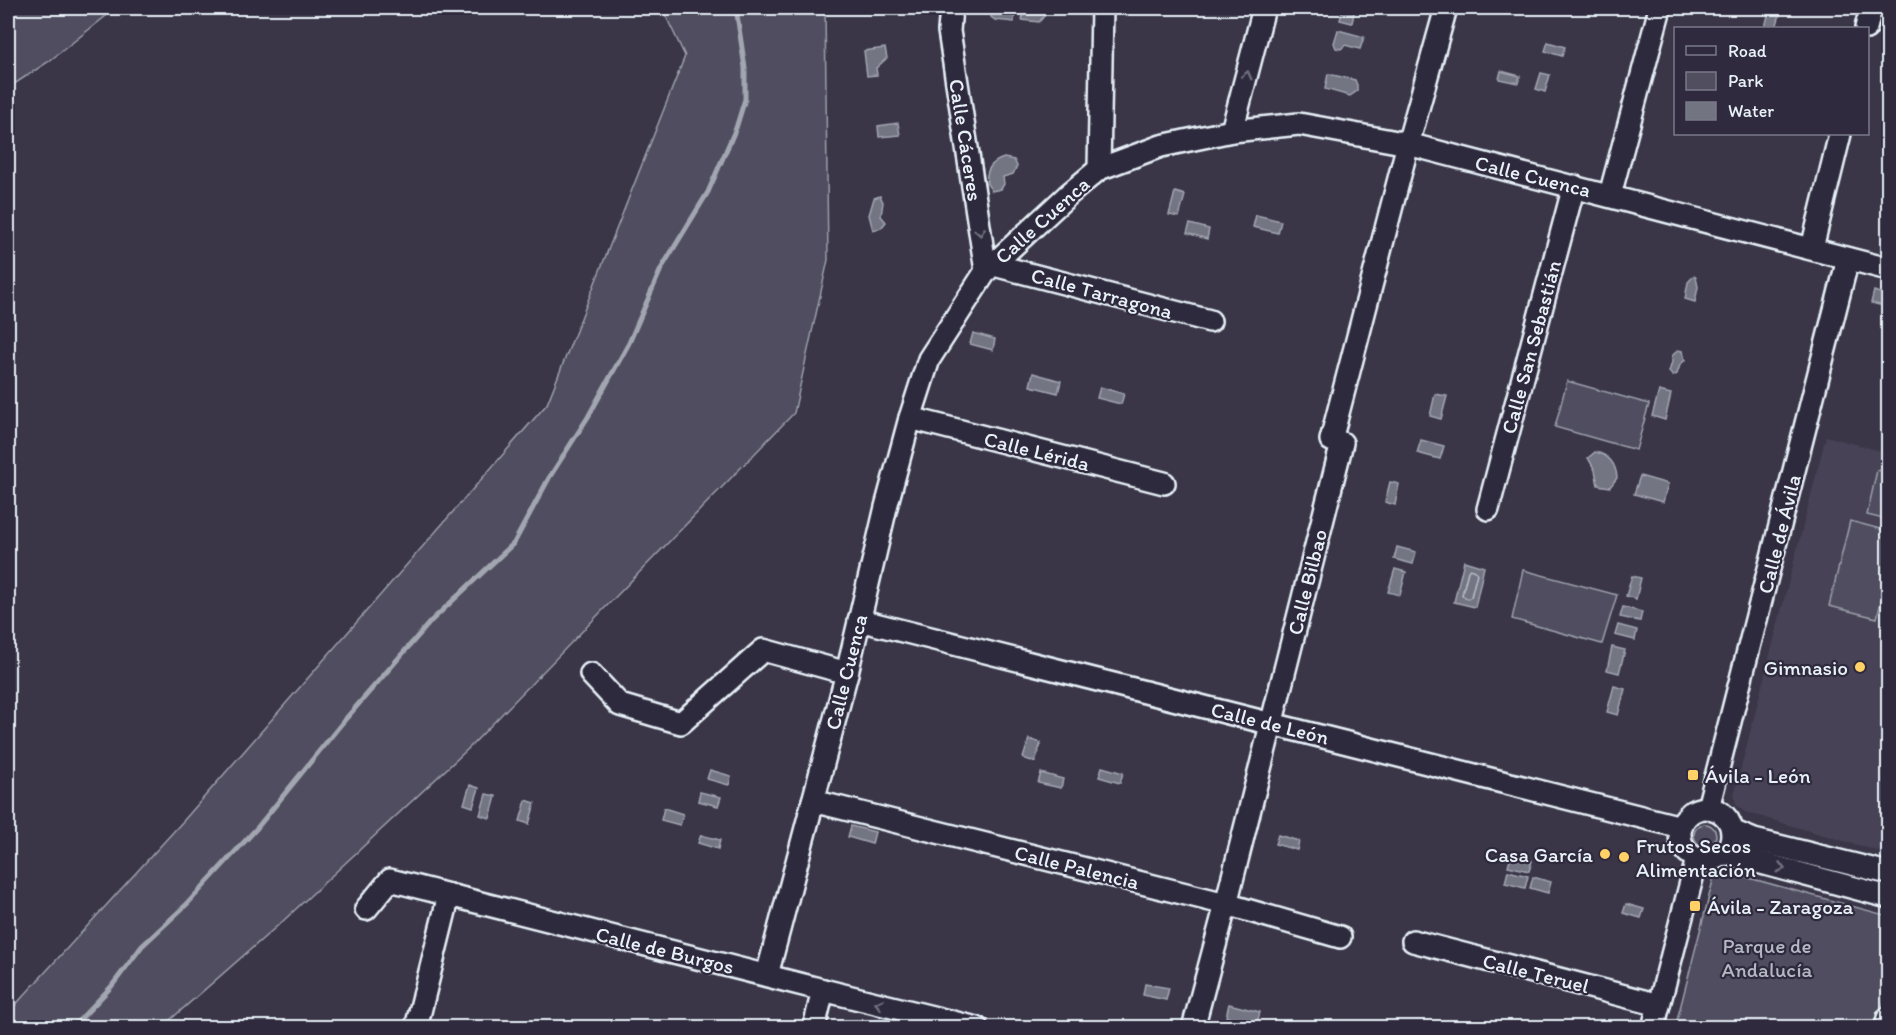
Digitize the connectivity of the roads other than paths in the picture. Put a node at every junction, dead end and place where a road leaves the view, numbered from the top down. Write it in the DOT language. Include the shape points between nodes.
graph roads {
  1 [pos="951,8"];
  2 [pos="1102,8"];
  3 [pos="1264,8"];
  4 [pos="1446,8"];
  5 [pos="1660,8"];
  6 [pos="1871,8"];
  7 [pos="1866,27"];
  8 [pos="1232,131"];
  9 [pos="1840,135"];
  10 [pos="1408,144"];
  11 [pos="1099,169"];
  12 [pos="1574,186"];
  13 [pos="1610,195"];
  14 [pos="1812,248"];
  15 [pos="1848,259"];
  16 [pos="990,268"];
  17 [pos="1888,269"];
  18 [pos="1210,321"];
  19 [pos="910,418"];
  20 [pos="1164,483"];
  21 [pos="1488,508"];
  22 [pos="859,620"];
  23 [pos="846,673"];
  24 [pos="591,674"];
  25 [pos="1272,723"];
  26 [pos="813,801"];
  27 [pos="1708,808"];
  28 [pos="1681,826"];
  29 [pos="1732,831"];
  30 [pos="1724,853"];
  31 [pos="1697,859"];
  32 [pos="1888,873"];
  33 [pos="449,896"];
  34 [pos="1888,897"];
  35 [pos="1226,904"];
  36 [pos="366,909"];
  37 [pos="1340,938"];
  38 [pos="1413,941"];
  39 [pos="766,975"];
  40 [pos="823,990"];
  41 [pos="1659,1005"];
  42 [pos="1888,1018"];
  43 [pos="416,1028"];
  44 [pos="813,1028"];
  45 [pos="976,1028"];
  46 [pos="1193,1028"];
  47 [pos="1653,1028"];
  48 [pos="1886,1028"];
  1 -- 16 [label="street, Calle Cáceres, one-way" via="949,31"];
  2 -- 11 [label="street"];
  8 -- 3 [label="street, one-way"];
  4 -- 10 [label="street"];
  5 -- 13 [label="street"];
  6 -- 7 [label="street"];
  8 -- 10 [label="street, Calle Cuenca" via="1299,124"];
  8 -- 11 [label="street, Calle Cuenca" via="1161,146"];
  9 -- 14 [label="street"];
  10 -- 12 [label="street, Calle Cuenca"];
  10 -- 25 [label="street, Calle Bilbao" via="1331,440 1342,443"];
  11 -- 16 [label="street, Calle Cuenca"];
  12 -- 13 [label="street, Calle Cuenca"];
  12 -- 21 [label="street, Calle San Sebastián"];
  13 -- 14 [label="street, Calle Cuenca"];
  14 -- 15 [label="street, Calle Cuenca"];
  15 -- 17 [label="street, Calle Cuenca"];
  15 -- 27 [label="street, Calle de Ávila"];
  16 -- 18 [label="street, Calle Tarragona"];
  16 -- 19 [label="street, Calle Cuenca" via="930,359"];
  19 -- 20 [label="street, Calle Lérida"];
  19 -- 22 [label="street, Calle Cuenca"];
  22 -- 23 [label="street, Calle Cuenca"];
  22 -- 25 [label="street, Calle de León"];
  23 -- 24 [label="street" via="763,650 681,723 620,705"];
  23 -- 26 [label="street, Calle Cuenca"];
  25 -- 28 [label="street, Calle de León"];
  25 -- 35 [label="street, Calle Bilbao"];
  26 -- 35 [label="street, Calle Palencia"];
  26 -- 39 [label="street, Calle Cuenca"];
  27 -- 28 [label="street" via="1691,813"];
  27 -- 29 [label="street" via="1724,815"];
  28 -- 31 [label="street" via="1682,844"];
  29 -- 30 [label="street"];
  29 -- 32 [label="street"];
  30 -- 31 [label="street" via="1711,860"];
  30 -- 34 [label="street, one-way"];
  31 -- 41 [label="street"];
  33 -- 36 [label="street, Calle de Burgos" via="390,880"];
  33 -- 39 [label="street, Calle de Burgos"];
  33 -- 43 [label="street"];
  35 -- 37 [label="street, Calle Palencia"];
  35 -- 46 [label="street, Calle Bilbao"];
  38 -- 41 [label="street, Calle Teruel"];
  39 -- 40 [label="street, Calle de Burgos"];
  40 -- 44 [label="street"];
  45 -- 40 [label="street, Calle de Burgos, one-way"];
  41 -- 47 [label="street"];
  42 -- 48 [label="street"];
}
